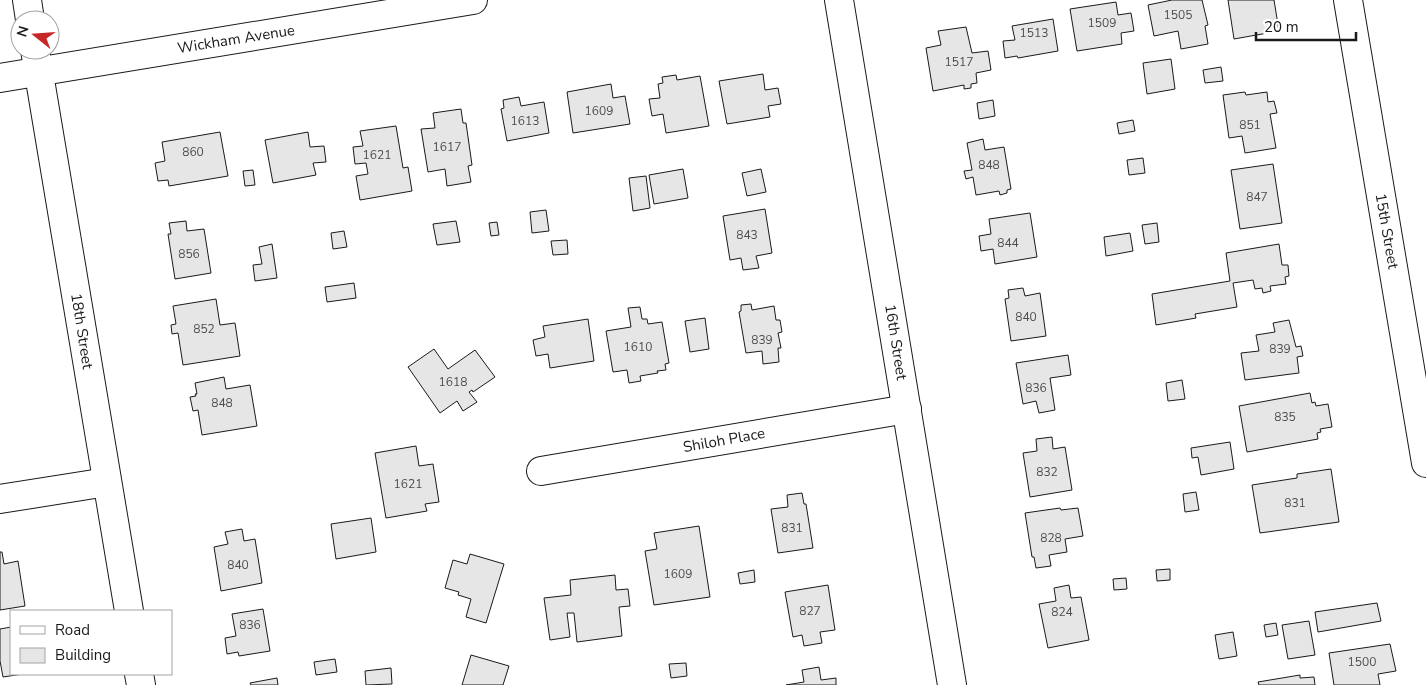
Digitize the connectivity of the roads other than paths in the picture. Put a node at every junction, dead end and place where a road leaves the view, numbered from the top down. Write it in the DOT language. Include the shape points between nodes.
graph roads {
  1 [pos="473,0"];
  2 [pos="839,0"];
  3 [pos="1348,0"];
  4 [pos="37,61"];
  5 [pos="0,78"];
  6 [pos="907,409"];
  7 [pos="1426,463"];
  8 [pos="541,471"];
  9 [pos="107,482"];
  10 [pos="0,499"];
  11 [pos="129,610"];
  12 [pos="952,685"];
  1 -- 4 [label="street, Wickham Avenue"];
  2 -- 6 [label="street, 16th Street"];
  3 -- 7 [label="street, 15th Street"];
  4 -- 5 [label="street, Wickham Avenue"];
  4 -- 9 [label="street, 18th Street"];
  6 -- 8 [label="street, Shiloh Place"];
  6 -- 12 [label="street, 16th Street"];
  9 -- 10 [label="street"];
  9 -- 11 [label="street, 18th Street"];
}
